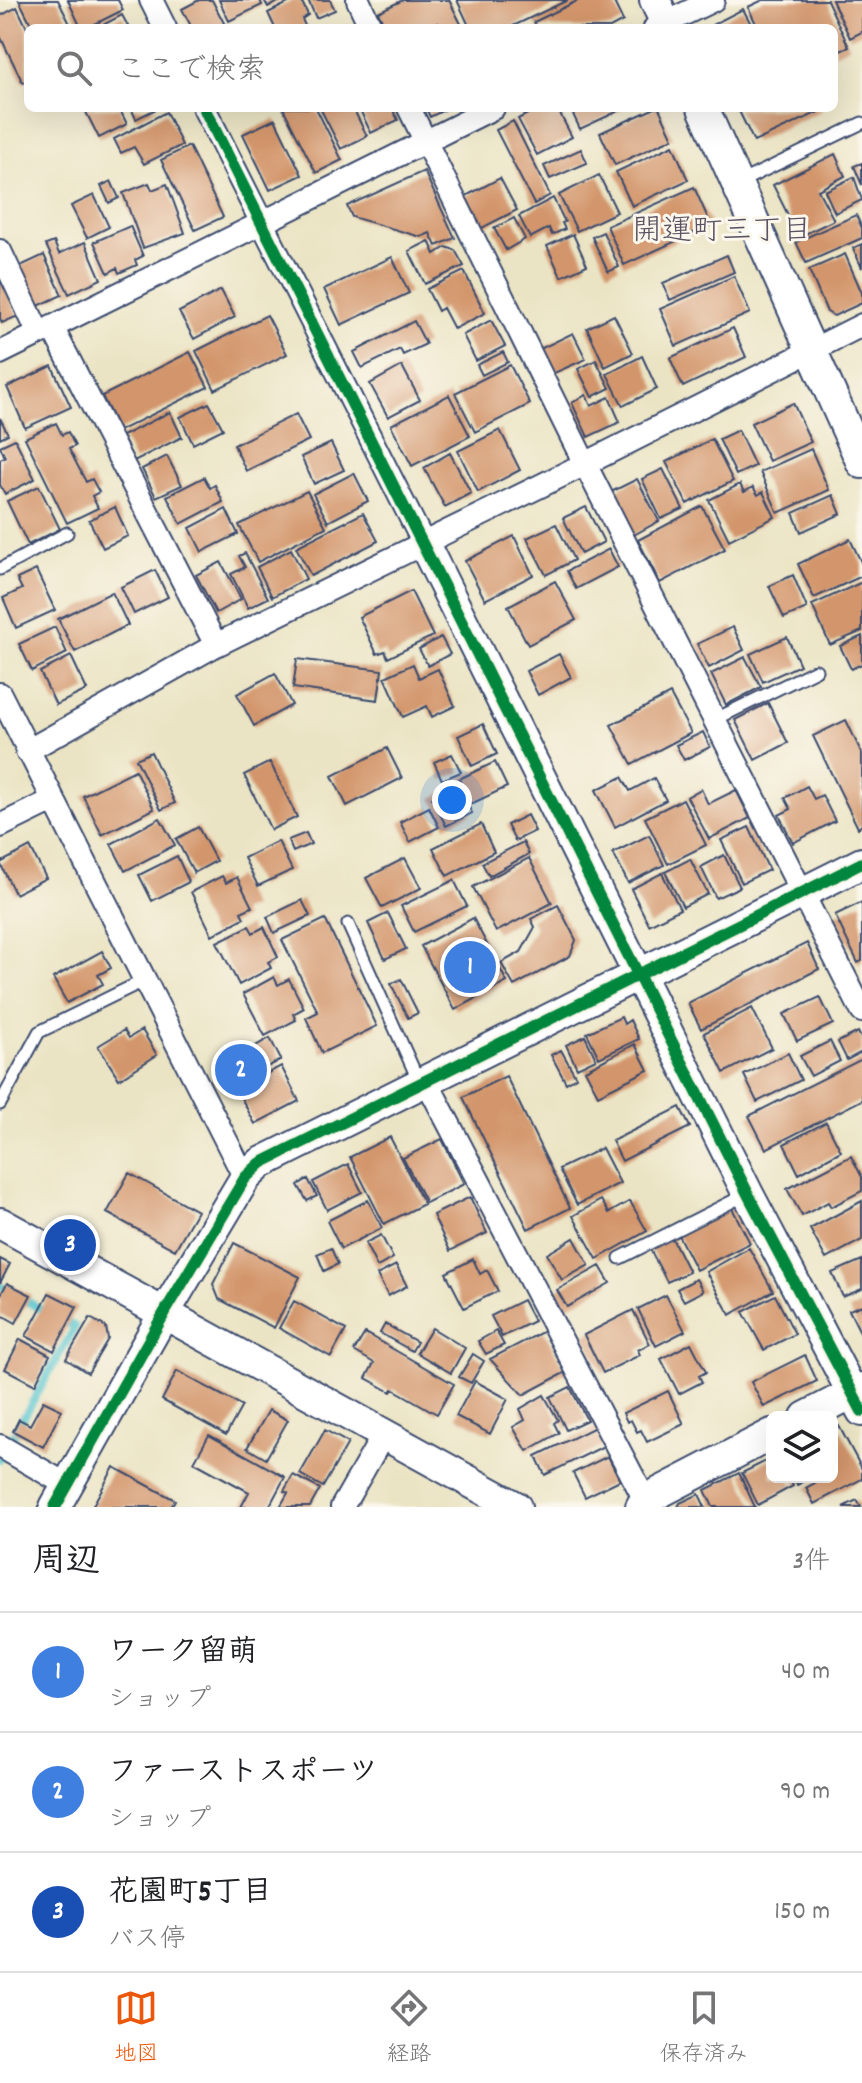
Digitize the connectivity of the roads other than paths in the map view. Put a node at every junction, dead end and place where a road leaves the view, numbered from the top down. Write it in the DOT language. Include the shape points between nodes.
graph roads {
  1 [pos="151,0"];
  2 [pos="358,0"];
  3 [pos="713,0"];
  4 [pos="661,20"];
  5 [pos="163,24"];
  6 [pos="369,24"];
  7 [pos="206,112"];
  8 [pos="411,112"];
  9 [pos="485,112"];
  10 [pos="705,112"];
  11 [pos="862,123"];
  12 [pos="425,141"];
  13 [pos="737,183"];
  14 [pos="261,223"];
  15 [pos="0,251"];
  16 [pos="862,325"];
  17 [pos="46,330"];
  18 [pos="812,349"];
  19 [pos="0,353"];
  20 [pos="862,463"];
  21 [pos="585,464"];
  22 [pos="67,533"];
  23 [pos="424,544"];
  24 [pos="0,569"];
  25 [pos="216,645"];
  26 [pos="816,670"];
  27 [pos="0,694"];
  28 [pos="714,720"];
  29 [pos="27,751"];
  30 [pos="53,800"];
  31 [pos="0,826"];
  32 [pos="862,863"];
  33 [pos="802,892"];
  34 [pos="348,924"];
  35 [pos="638,975"];
  36 [pos="145,980"];
  37 [pos="862,1011"];
  38 [pos="423,1083"];
  39 [pos="0,1104"];
  40 [pos="245,1178"];
  41 [pos="748,1194"];
  42 [pos="0,1223"];
  43 [pos="620,1258"];
  44 [pos="165,1312"];
  45 [pos="859,1397"];
  46 [pos="822,1411"];
  47 [pos="384,1434"];
  48 [pos="766,1437"];
  49 [pos="0,1446"];
  50 [pos="61,1496"];
  51 [pos="643,1503"];
  52 [pos="342,1507"];
  53 [pos="516,1507"];
  1 -- 5 [label="street"];
  2 -- 6 [label="street"];
  3 -- 4 [label="street"];
  7 -- 14 [label="street"];
  8 -- 12 [label="street"];
  9 -- 12 [label="street"];
  10 -- 13 [label="street"];
  11 -- 13 [label="lane"];
  12 -- 14 [label="street"];
  12 -- 21 [label="street"];
  13 -- 18 [label="street"];
  14 -- 17 [label="street"];
  14 -- 23 [label="street"];
  15 -- 17 [label="street"];
  16 -- 18 [label="street"];
  17 -- 19 [label="street"];
  17 -- 25 [label="street"];
  18 -- 20 [label="street"];
  18 -- 21 [label="street"];
  21 -- 23 [label="street"];
  21 -- 28 [label="street"];
  22 -- 24 [label="lane"];
  23 -- 25 [label="street"];
  23 -- 35 [label="street"];
  25 -- 29 [label="street"];
  26 -- 28 [label="lane"];
  27 -- 29 [label="street"];
  28 -- 33 [label="street"];
  29 -- 30 [label="street"];
  30 -- 31 [label="street"];
  30 -- 36 [label="street"];
  32 -- 33 [label="street"];
  33 -- 35 [label="street"];
  33 -- 37 [label="street"];
  34 -- 38 [label="lane"];
  35 -- 38 [label="street"];
  35 -- 41 [label="street"];
  36 -- 39 [label="lane" via="39,1032"];
  36 -- 40 [label="street"];
  38 -- 40 [label="street" via="261,1163"];
  38 -- 51 [label="street"];
  40 -- 44 [label="street"];
  41 -- 43 [label="lane"];
  41 -- 45 [label="street"];
  42 -- 44 [label="street"];
  44 -- 47 [label="street"];
  44 -- 50 [label="street"];
  45 -- 46 [label="street"];
  47 -- 52 [label="street"];
  47 -- 53 [label="street"];
  48 -- 51 [label="street"];
  49 -- 50 [label="street"];
}
